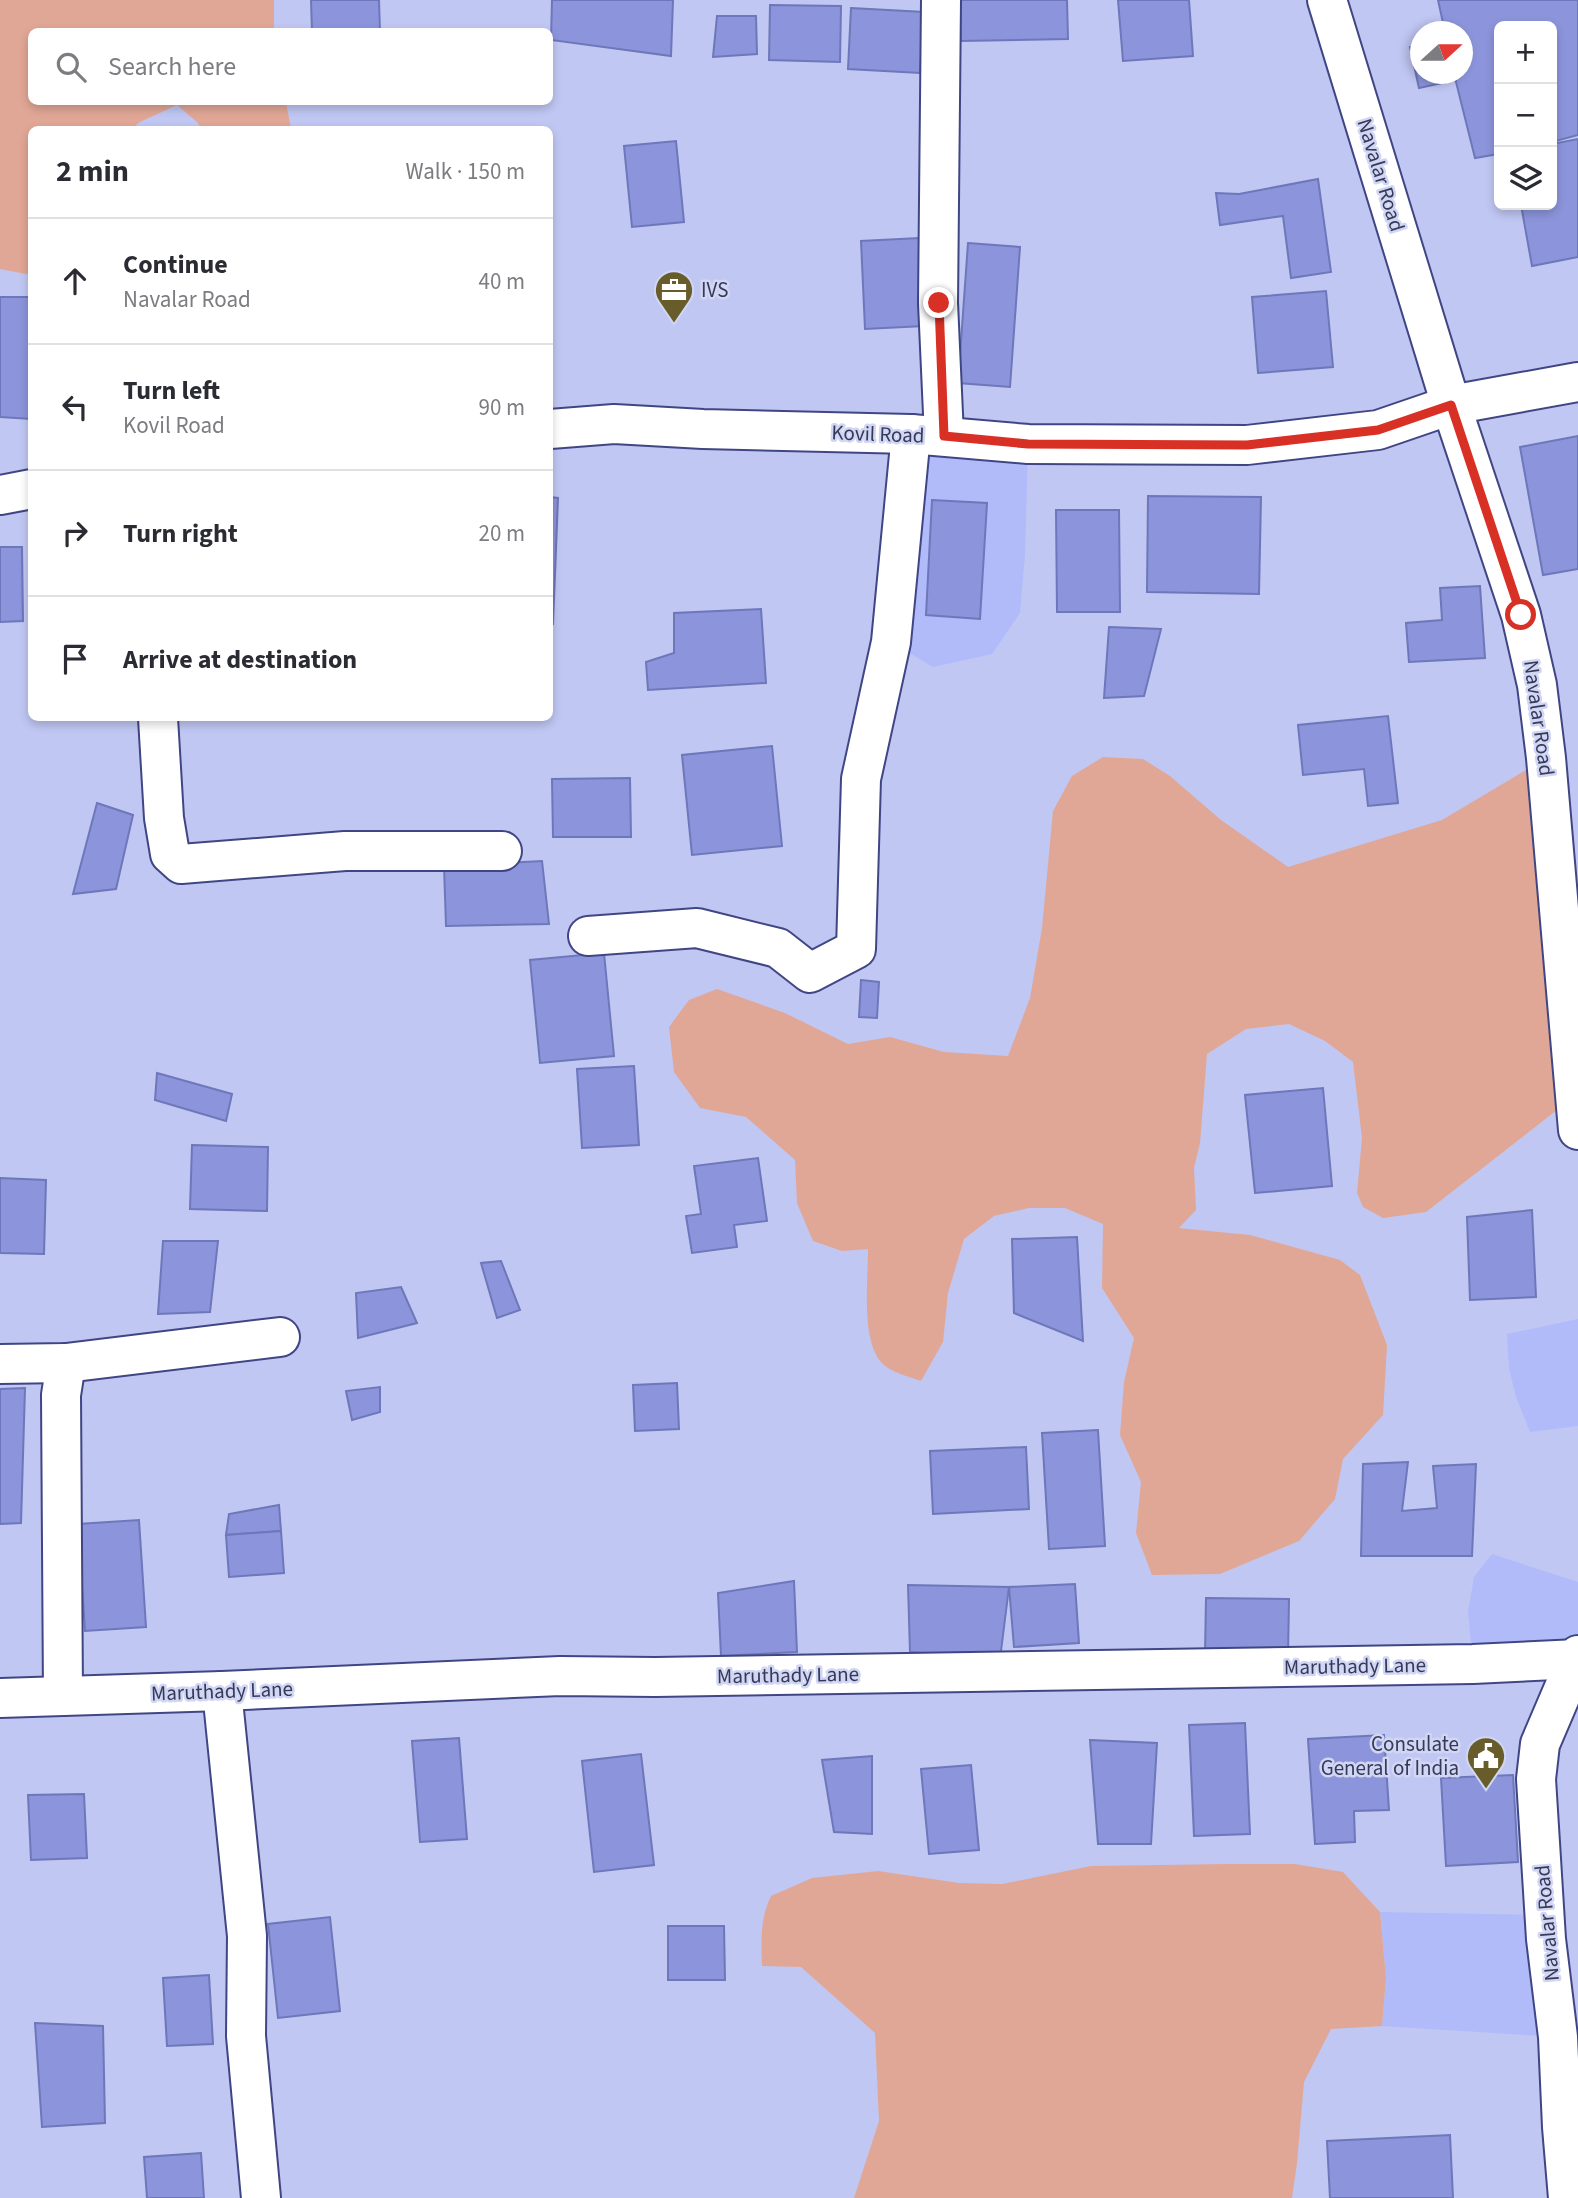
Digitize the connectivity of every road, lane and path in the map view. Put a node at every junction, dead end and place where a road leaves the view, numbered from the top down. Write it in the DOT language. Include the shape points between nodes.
graph roads {
  1 [pos="941,0"];
  2 [pos="1327,0"];
  3 [pos="1578,383"];
  4 [pos="1451,405"];
  5 [pos="553,429"];
  6 [pos="927,435"];
  7 [pos="28,490"];
  8 [pos="0,495"];
  9 [pos="158,721"];
  10 [pos="502,850"];
  11 [pos="588,936"];
  12 [pos="1570,945"];
  13 [pos="1578,1130"];
  14 [pos="280,1337"];
  15 [pos="66,1363"];
  16 [pos="0,1364"];
  17 [pos="1578,1658"];
  18 [pos="222,1691"];
  19 [pos="63,1696"];
  20 [pos="0,1698"];
  21 [pos="261,2198"];
  22 [pos="1568,2198"];
  1 -- 6 [label="street" via="939,303"];
  2 -- 4 [label="street, Navalar Road"];
  3 -- 4 [label="street, Kovil Road"];
  4 -- 6 [label="street, Kovil Road" via="1378,430 1247,445 1028,444"];
  4 -- 12 [label="street, Navalar Road" via="1521,615 1537,685"];
  5 -- 6 [label="street, Kovil Road" via="614,424"];
  6 -- 11 [label="street" via="891,642 861,779 856,949 810,973 778,948 697,928"];
  7 -- 8 [label="street"];
  9 -- 10 [label="street" via="164,818 170,854 181,864 345,852"];
  12 -- 13 [label="street, Navalar Road"];
  14 -- 15 [label="street"];
  15 -- 16 [label="street"];
  15 -- 19 [label="street" via="61,1395"];
  17 -- 18 [label="street, Maruthady Lane" via="1473,1664 560,1676"];
  17 -- 22 [label="street, Navalar Road" via="1540,1744 1536,1779"];
  18 -- 19 [label="street, Maruthady Lane"];
  18 -- 21 [label="street" via="247,1936 246,2036"];
  19 -- 20 [label="street, Maruthady Lane"];
}
